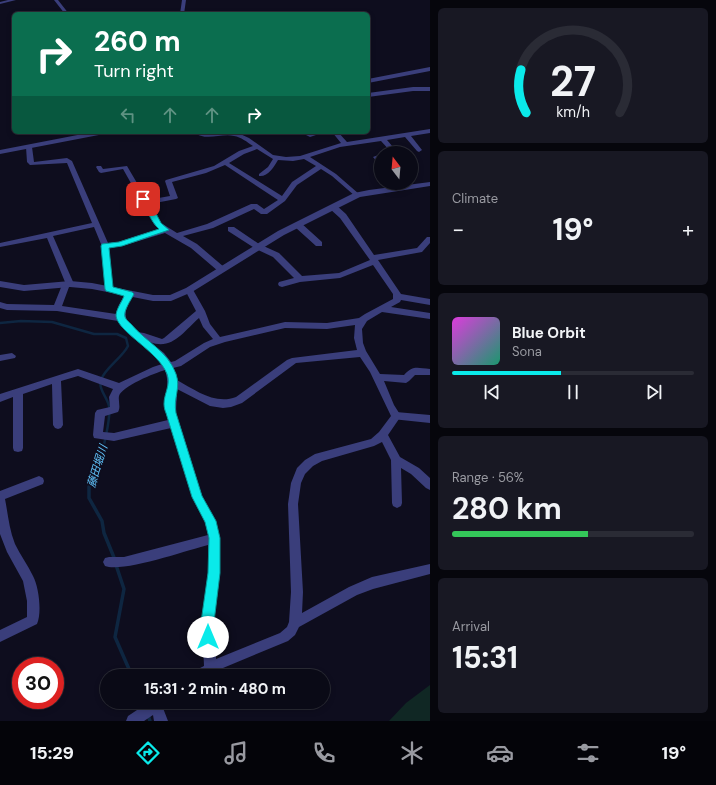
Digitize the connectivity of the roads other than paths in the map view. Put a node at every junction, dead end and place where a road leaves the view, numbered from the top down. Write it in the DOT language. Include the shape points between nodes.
graph roads {
  1 [pos="14,0"];
  2 [pos="56,0"];
  3 [pos="184,0"];
  4 [pos="0,3"];
  5 [pos="65,12"];
  6 [pos="182,12"];
  7 [pos="430,69"];
  8 [pos="370,81"];
  9 [pos="430,89"];
  10 [pos="370,95"];
  11 [pos="430,132"];
  12 [pos="94,134"];
  13 [pos="202,134"];
  14 [pos="214,134"];
  15 [pos="237,134"];
  16 [pos="338,134"];
  17 [pos="407,135"];
  18 [pos="382,138"];
  19 [pos="346,144"];
  20 [pos="389,146"];
  21 [pos="28,147"];
  22 [pos="258,147"];
  23 [pos="419,150"];
  24 [pos="0,152"];
  25 [pos="306,157"];
  26 [pos="277,158"];
  27 [pos="224,162"];
  28 [pos="99,167"];
  29 [pos="320,167"];
  30 [pos="261,176"];
  31 [pos="430,184"];
  32 [pos="418,185"];
  33 [pos="379,190"];
  34 [pos="357,196"];
  35 [pos="283,200"];
  36 [pos="146,202"];
  37 [pos="333,207"];
  38 [pos="96,224"];
  39 [pos="298,225"];
  40 [pos="232,229"];
  41 [pos="165,230"];
  42 [pos="49,235"];
  43 [pos="176,236"];
  44 [pos="430,239"];
  45 [pos="319,244"];
  46 [pos="0,245"];
  47 [pos="105,246"];
  48 [pos="260,246"];
  49 [pos="374,260"];
  50 [pos="221,269"];
  51 [pos="300,279"];
  52 [pos="0,284"];
  53 [pos="282,284"];
  54 [pos="68,285"];
  55 [pos="109,289"];
  56 [pos="189,290"];
  57 [pos="129,294"];
  58 [pos="397,296"];
  59 [pos="430,302"];
  60 [pos="0,305"];
  61 [pos="57,308"];
  62 [pos="382,310"];
  63 [pos="201,311"];
  64 [pos="430,316"];
  65 [pos="121,318"];
  66 [pos="361,321"];
  67 [pos="135,334"];
  68 [pos="219,341"];
  69 [pos="363,353"];
  70 [pos="12,356"];
  71 [pos="0,358"];
  72 [pos="168,366"];
  73 [pos="430,372"];
  74 [pos="377,377"];
  75 [pos="56,379"];
  76 [pos="174,383"];
  77 [pos="119,387"];
  78 [pos="18,392"];
  79 [pos="0,398"];
  80 [pos="396,416"];
  81 [pos="430,419"];
  82 [pos="174,423"];
  83 [pos="58,425"];
  84 [pos="383,435"];
  85 [pos="18,448"];
  86 [pos="396,460"];
  87 [pos="39,481"];
  88 [pos="430,485"];
  89 [pos="0,497"];
  90 [pos="397,503"];
  91 [pos="214,538"];
  92 [pos="109,562"];
  93 [pos="430,569"];
  94 [pos="295,622"];
  95 [pos="0,636"];
  96 [pos="210,669"];
  97 [pos="150,709"];
  98 [pos="157,709"];
  99 [pos="136,719"];
  100 [pos="161,721"];
  1 -- 4 [label="street"];
  2 -- 5 [label="street"];
  3 -- 6 [label="street"];
  7 -- 8 [label="street"];
  9 -- 10 [label="street"];
  11 -- 17 [label="street"];
  12 -- 21 [label="street"];
  13 -- 14 [label="street"];
  15 -- 22 [label="street"];
  16 -- 19 [label="street"];
  17 -- 18 [label="street"];
  17 -- 23 [label="street"];
  18 -- 19 [label="street"];
  18 -- 20 [label="street"];
  19 -- 25 [label="street"];
  21 -- 24 [label="street"];
  21 -- 38 [label="street" via="32,164 67,160 70,162"];
  22 -- 26 [label="street"];
  22 -- 27 [label="street" via="244,150"];
  25 -- 26 [label="street"];
  25 -- 29 [label="street"];
  26 -- 30 [label="street"];
  27 -- 35 [label="street"];
  27 -- 36 [label="street" via="189,176 168,181 174,198"];
  28 -- 36 [label="street" via="101,171 125,167"];
  29 -- 34 [label="street" via="334,175"];
  29 -- 35 [label="street" via="299,180"];
  31 -- 32 [label="street"];
  33 -- 34 [label="street"];
  34 -- 37 [label="street"];
  35 -- 43 [label="street" via="264,212 254,206 210,226"];
  36 -- 41 [label="street" via="158,224"];
  37 -- 39 [label="street"];
  37 -- 49 [label="street" via="343,216"];
  38 -- 42 [label="street"];
  38 -- 47 [label="street"];
  39 -- 45 [label="street"];
  39 -- 48 [label="street"];
  40 -- 48 [label="street"];
  41 -- 43 [label="street"];
  41 -- 47 [label="street"];
  42 -- 46 [label="street"];
  42 -- 54 [label="street"];
  43 -- 50 [label="street" via="194,246"];
  44 -- 49 [label="street" via="419,250"];
  47 -- 55 [label="street"];
  48 -- 50 [label="street"];
  48 -- 51 [label="street" via="276,255"];
  49 -- 51 [label="street" via="340,275"];
  49 -- 58 [label="street"];
  50 -- 56 [label="street"];
  51 -- 53 [label="street"];
  52 -- 54 [label="street" via="24,288"];
  54 -- 55 [label="street"];
  54 -- 61 [label="street"];
  55 -- 57 [label="street"];
  56 -- 57 [label="street" via="171,298"];
  56 -- 63 [label="street"];
  57 -- 65 [label="street"];
  58 -- 59 [label="street"];
  58 -- 62 [label="street" via="397,300"];
  60 -- 61 [label="street"];
  61 -- 65 [label="street"];
  62 -- 64 [label="street"];
  62 -- 66 [label="street"];
  63 -- 67 [label="street" via="167,341 161,343 144,334"];
  63 -- 68 [label="street" via="206,325"];
  65 -- 67 [label="street"];
  66 -- 68 [label="street" via="327,326 286,325"];
  66 -- 69 [label="street" via="358,334"];
  67 -- 72 [label="street" via="162,357"];
  68 -- 72 [label="street" via="207,345 178,364"];
  69 -- 74 [label="street"];
  69 -- 76 [label="street" via="295,360 239,400 227,404 213,403"];
  70 -- 71 [label="street"];
  72 -- 76 [label="street"];
  72 -- 77 [label="street"];
  73 -- 74 [label="street" via="413,371 406,379"];
  74 -- 80 [label="street" via="389,407"];
  75 -- 77 [label="street" via="78,372"];
  75 -- 78 [label="street"];
  75 -- 83 [label="street"];
  76 -- 82 [label="street" via="169,404"];
  77 -- 82 [label="street" via="114,397 115,409 100,413 98,435 114,437"];
  78 -- 79 [label="street"];
  78 -- 85 [label="street"];
  80 -- 81 [label="street"];
  80 -- 84 [label="street"];
  82 -- 91 [label="street" via="197,497 210,521"];
  84 -- 86 [label="street"];
  84 -- 94 [label="street" via="374,442 319,458 301,470 293,504 297,592"];
  86 -- 88 [label="street" via="415,471"];
  86 -- 90 [label="street"];
  87 -- 89 [label="street"];
  89 -- 95 [label="street" via="6,534 29,580 33,620"];
  91 -- 92 [label="street" via="124,562"];
  91 -- 96 [label="street" via="214,573 208,622"];
  93 -- 94 [label="street" via="353,591"];
  94 -- 96 [label="street" via="291,631 284,637"];
  97 -- 99 [label="street"];
  98 -- 100 [label="street"];
}
